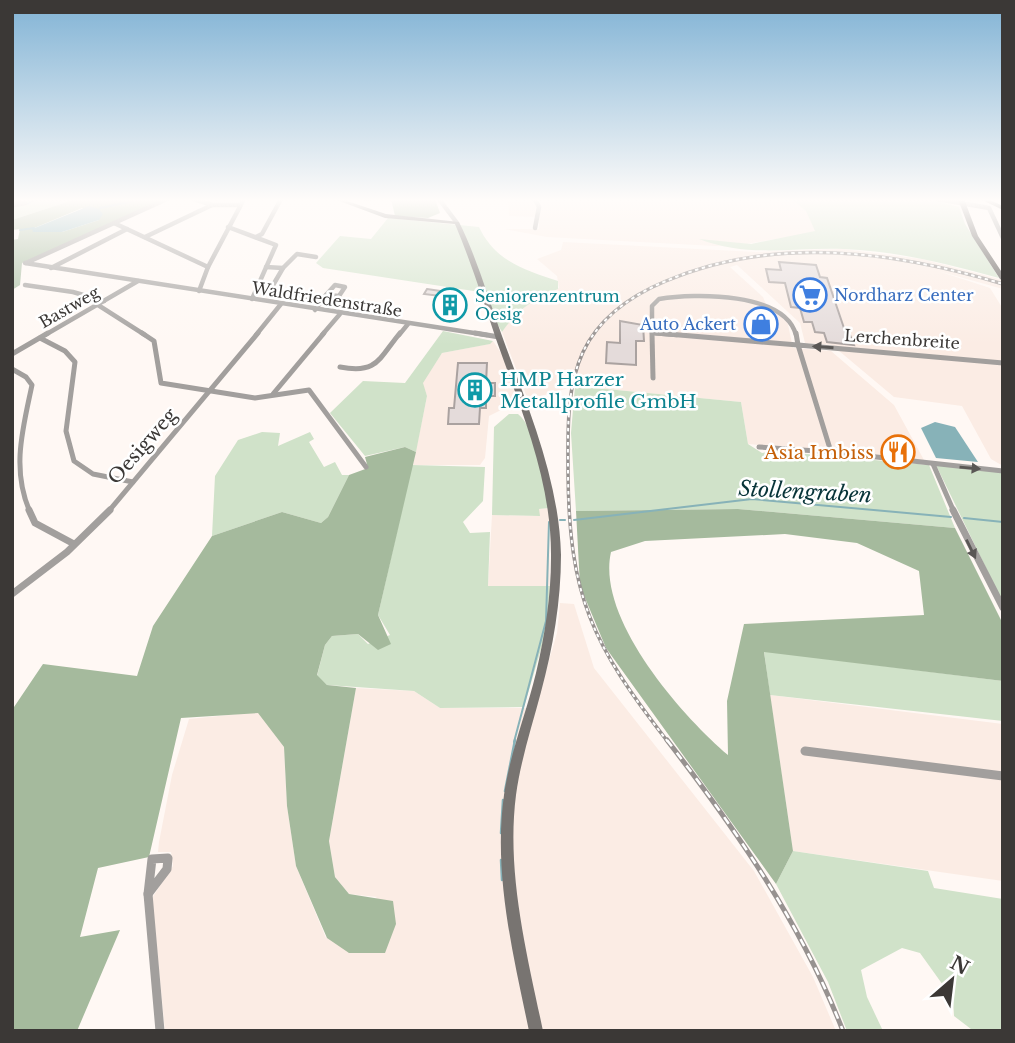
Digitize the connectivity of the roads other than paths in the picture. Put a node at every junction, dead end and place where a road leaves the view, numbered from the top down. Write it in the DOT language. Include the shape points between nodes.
graph roads {
  1 [pos="59,248"];
  2 [pos="91,248"];
  3 [pos="167,248"];
  4 [pos="218,248"];
  5 [pos="275,248"];
  6 [pos="466,248"];
  7 [pos="982,248"];
  8 [pos="316,257"];
  9 [pos="208,267"];
  10 [pos="265,267"];
  11 [pos="51,268"];
  12 [pos="284,268"];
  13 [pos="1003,279"];
  14 [pos="138,281"];
  15 [pos="25,285"];
  16 [pos="199,291"];
  17 [pos="326,295"];
  18 [pos="252,299"];
  19 [pos="104,301"];
  20 [pos="321,302"];
  21 [pos="281,304"];
  22 [pos="98,305"];
  23 [pos="314,310"];
  24 [pos="340,314"];
  25 [pos="408,324"];
  26 [pos="652,333"];
  27 [pos="499,337"];
  28 [pos="40,338"];
  29 [pos="798,345"];
  30 [pos="12,354"];
  31 [pos="1003,363"];
  32 [pos="340,368"];
  33 [pos="12,369"];
  34 [pos="653,378"];
  35 [pos="209,391"];
  36 [pos="273,394"];
  37 [pos="759,447"];
  38 [pos="831,452"];
  39 [pos="933,464"];
  40 [pos="366,467"];
  41 [pos="1003,471"];
  42 [pos="133,482"];
  43 [pos="74,544"];
  44 [pos="12,594"];
  45 [pos="1003,608"];
  46 [pos="805,751"];
  47 [pos="1003,776"];
  48 [pos="148,894"];
  49 [pos="160,1031"];
  50 [pos="536,1031"];
  1 -- 11 [label="street, Waldfriedenstraße" via="25,263"];
  2 -- 11 [label="street"];
  3 -- 9 [label="street"];
  4 -- 9 [label="street"];
  5 -- 10 [label="street"];
  6 -- 27 [label="street"];
  7 -- 13 [label="main road"];
  8 -- 12 [label="street" via="297,254"];
  9 -- 16 [label="street"];
  10 -- 12 [label="street"];
  10 -- 18 [label="street"];
  11 -- 14 [label="street, Waldfriedenstraße"];
  12 -- 20 [label="street" via="270,295"];
  14 -- 16 [label="street, Waldfriedenstraße"];
  14 -- 19 [label="street, Bastweg"];
  15 -- 19 [label="street"];
  16 -- 18 [label="street, Waldfriedenstraße"];
  17 -- 20 [label="street"];
  18 -- 21 [label="street, Waldfriedenstraße"];
  19 -- 22 [label="street, Bastweg"];
  20 -- 23 [label="street"];
  21 -- 23 [label="street, Waldfriedenstraße"];
  21 -- 35 [label="street, Oesigweg"];
  22 -- 28 [label="street, Bastweg"];
  22 -- 35 [label="street" via="154,341 161,383"];
  23 -- 24 [label="street, Waldfriedenstraße"];
  24 -- 25 [label="street, Waldfriedenstraße"];
  24 -- 36 [label="street"];
  25 -- 27 [label="street, Waldfriedenstraße"];
  25 -- 32 [label="street" via="373,365 362,371"];
  26 -- 29 [label="street, Lerchenbreite"];
  26 -- 29 [label="street" via="652,306 663,298 751,302 786,316 794,326"];
  26 -- 34 [label="street"];
  27 -- 50 [label="street" via="543,463 556,556 554,607 545,657 510,798 509,856"];
  28 -- 30 [label="street, Bastweg"];
  28 -- 42 [label="street" via="75,362 66,431 75,461 93,474"];
  31 -- 29 [label="street, Lerchenbreite, one-way"];
  29 -- 38 [label="street"];
  33 -- 43 [label="street" via="32,385 22,427 19,470 29,515 42,528"];
  35 -- 36 [label="street" via="255,398"];
  35 -- 42 [label="street, Oesigweg"];
  36 -- 40 [label="street" via="309,390"];
  37 -- 38 [label="street"];
  38 -- 39 [label="street"];
  39 -- 41 [label="street, one-way"];
  39 -- 45 [label="street, one-way"];
  42 -- 43 [label="street, Oesigweg"];
  43 -- 44 [label="street, Oesigweg"];
  46 -- 47 [label="street"];
  48 -- 49 [label="street"];
}
